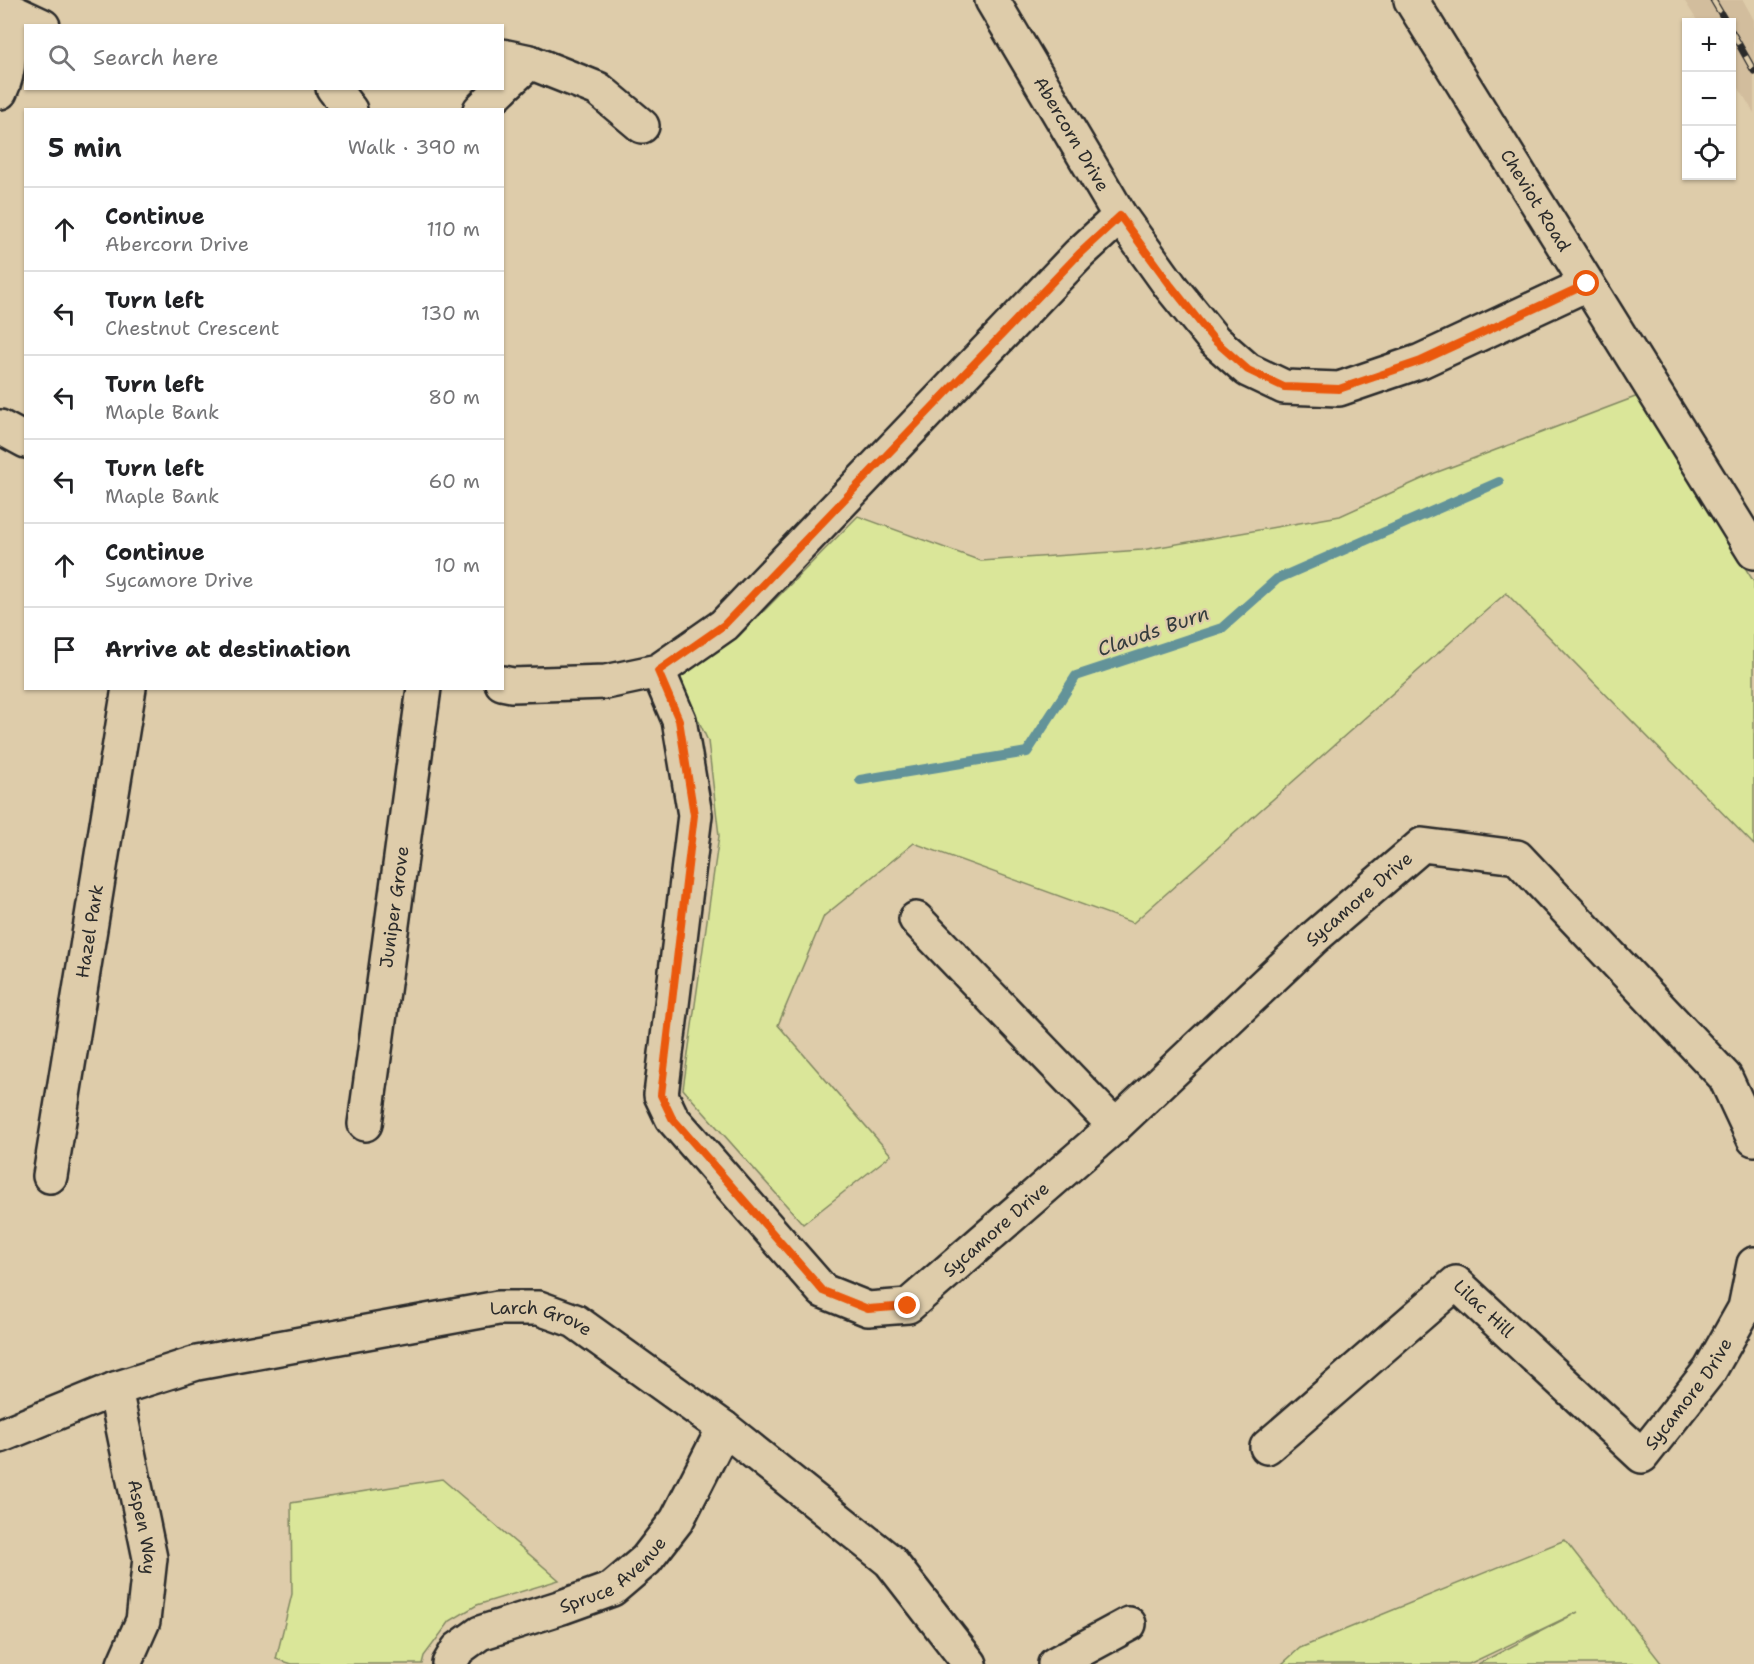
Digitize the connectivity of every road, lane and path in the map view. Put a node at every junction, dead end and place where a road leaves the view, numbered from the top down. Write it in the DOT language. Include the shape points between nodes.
graph roads {
  1 [pos="992,0"];
  2 [pos="1411,0"];
  3 [pos="4,8"];
  4 [pos="40,24"];
  5 [pos="516,59"];
  6 [pos="504,84"];
  7 [pos="335,90"];
  8 [pos="500,90"];
  9 [pos="0,92"];
  10 [pos="348,108"];
  11 [pos="482,108"];
  12 [pos="642,126"];
  13 [pos="1120,216"];
  14 [pos="1587,284"];
  15 [pos="0,427"];
  16 [pos="24,440"];
  17 [pos="1754,552"];
  18 [pos="658,671"];
  19 [pos="504,683"];
  20 [pos="129,690"];
  21 [pos="424,690"];
  22 [pos="916,919"];
  23 [pos="365,1124"];
  24 [pos="1115,1126"];
  25 [pos="1754,1139"];
  26 [pos="50,1176"];
  27 [pos="1754,1264"];
  28 [pos="115,1389"];
  29 [pos="724,1428"];
  30 [pos="0,1436"];
  31 [pos="1267,1447"];
  32 [pos="1642,1456"];
  33 [pos="1129,1624"];
  34 [pos="124,1664"];
  35 [pos="449,1664"];
  36 [pos="970,1664"];
  37 [pos="1055,1664"];
  1 -- 13 [label="street, Abercorn Drive"];
  2 -- 14 [label="street, Cheviot Road"];
  3 -- 4 [label="street"];
  3 -- 9 [label="street" via="9,53"];
  5 -- 6 [label="street"];
  5 -- 12 [label="street" via="598,89"];
  7 -- 10 [label="street"];
  8 -- 11 [label="street"];
  13 -- 14 [label="street, Abercorn Drive" via="1214,340 1248,370 1284,387 1339,389 1421,361"];
  13 -- 18 [label="street" via="1079,254 724,625"];
  14 -- 17 [label="street, Cheviot Road"];
  15 -- 16 [label="street"];
  18 -- 19 [label="street" via="606,682"];
  18 -- 24 [label="street, Sycamore Drive" via="679,720 694,815 661,1095 672,1118 823,1291 868,1309 908,1306"];
  20 -- 26 [label="street, Hazel Park"];
  21 -- 23 [label="street, Juniper Grove"];
  22 -- 24 [label="street"];
  24 -- 25 [label="street, Sycamore Drive" via="1316,936 1422,845 1516,857 1725,1077"];
  27 -- 32 [label="street, Sycamore Drive" via="1745,1308 1710,1370"];
  28 -- 29 [label="street, Larch Grove" via="197,1363 498,1308 538,1308 575,1321"];
  28 -- 30 [label="street, Larch Grove"];
  28 -- 34 [label="street, Aspen Way" via="150,1558 143,1621"];
  29 -- 35 [label="street, Spruce Avenue" via="677,1520 646,1560 621,1582 612,1589 480,1633 458,1649"];
  29 -- 36 [label="street, Larch Grove" via="890,1562"];
  31 -- 32 [label="street, Lilac Hill" via="1456,1283"];
  33 -- 37 [label="street"];
}
